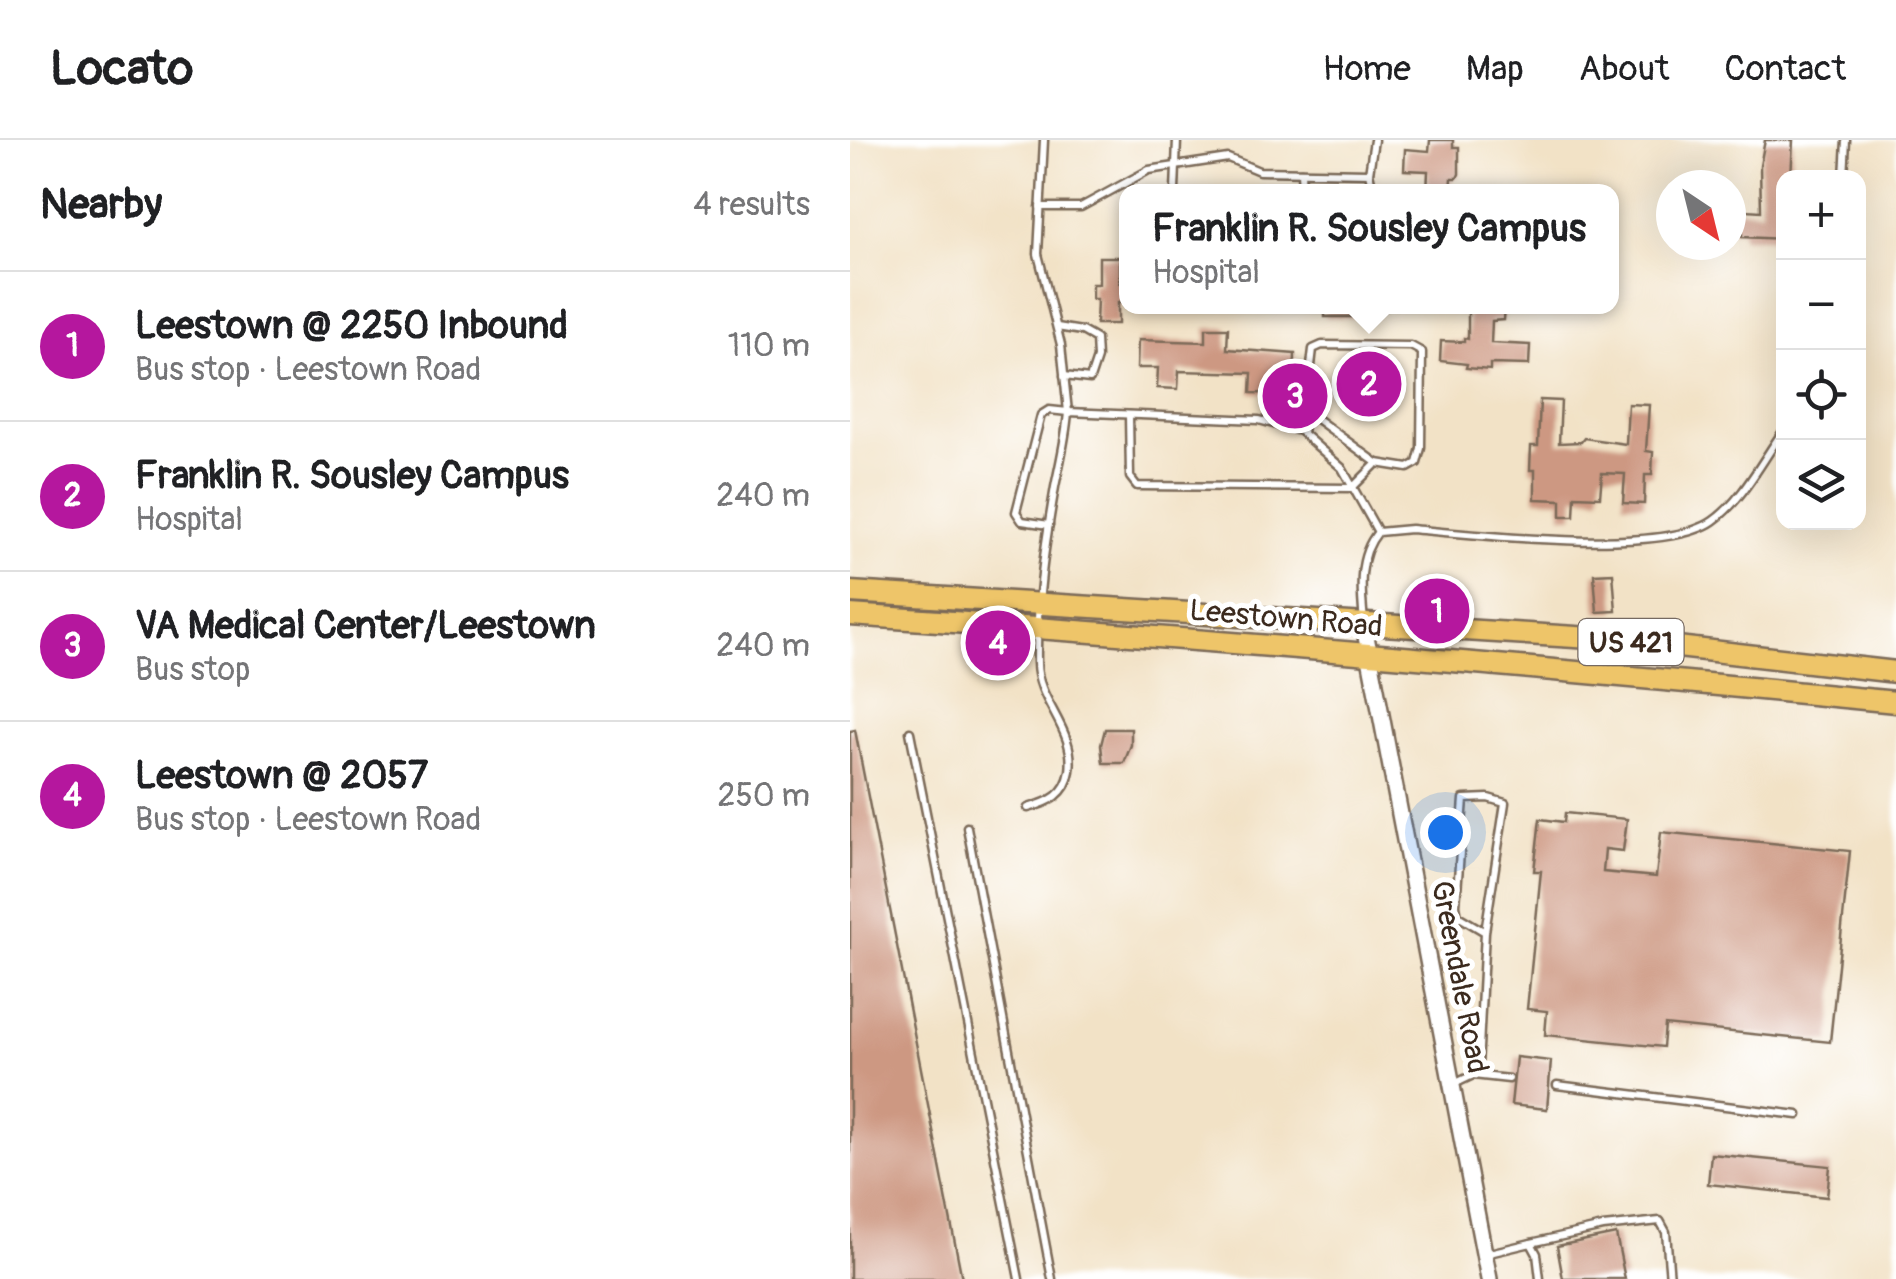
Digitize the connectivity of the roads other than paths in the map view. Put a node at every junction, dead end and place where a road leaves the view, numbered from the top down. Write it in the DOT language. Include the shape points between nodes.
graph roads {
  1 [pos="1044,140"];
  2 [pos="1178,140"];
  3 [pos="1374,140"];
  4 [pos="1846,140"];
  5 [pos="1176,166"];
  6 [pos="1844,170"];
  7 [pos="1301,172"];
  8 [pos="1369,173"];
  9 [pos="1124,184"];
  10 [pos="1175,184"];
  11 [pos="1302,184"];
  12 [pos="1371,184"];
  13 [pos="1119,187"];
  14 [pos="1040,207"];
  15 [pos="1057,328"];
  16 [pos="1064,376"];
  17 [pos="1306,410"];
  18 [pos="1068,412"];
  19 [pos="1129,415"];
  20 [pos="1302,433"];
  21 [pos="1777,440"];
  22 [pos="1376,463"];
  23 [pos="1352,488"];
  24 [pos="1049,525"];
  25 [pos="1378,532"];
  26 [pos="850,592"];
  27 [pos="1040,603"];
  28 [pos="850,615"];
  29 [pos="1364,626"];
  30 [pos="1038,627"];
  31 [pos="1372,656"];
  32 [pos="1896,672"];
  33 [pos="1896,702"];
  34 [pos="910,732"];
  35 [pos="1028,808"];
  36 [pos="967,827"];
  37 [pos="1485,932"];
  38 [pos="1472,1075"];
  39 [pos="1509,1079"];
  40 [pos="1558,1084"];
  41 [pos="1452,1085"];
  42 [pos="1798,1114"];
  43 [pos="1531,1243"];
  44 [pos="1484,1254"];
  45 [pos="1019,1279"];
  46 [pos="1052,1279"];
  47 [pos="1489,1279"];
  48 [pos="1540,1279"];
  49 [pos="1670,1279"];
  1 -- 14 [label="lane"];
  2 -- 5 [label="lane"];
  3 -- 8 [label="lane"];
  4 -- 6 [label="lane"];
  5 -- 7 [label="lane" via="1228,158 1259,171"];
  5 -- 9 [label="lane"];
  5 -- 10 [label="lane"];
  7 -- 8 [label="lane"];
  7 -- 11 [label="lane"];
  8 -- 12 [label="lane"];
  13 -- 14 [label="lane" via="1082,207"];
  14 -- 15 [label="lane" via="1038,254"];
  15 -- 16 [label="lane"];
  15 -- 16 [label="lane" via="1096,339 1090,380"];
  16 -- 18 [label="lane"];
  17 -- 20 [label="lane"];
  17 -- 22 [label="lane"];
  17 -- 22 [label="lane" via="1313,349 1322,344 1411,346 1422,352 1417,462 1408,468"];
  18 -- 19 [label="lane"];
  18 -- 24 [label="lane"];
  18 -- 24 [label="lane" via="1041,415 1017,507 1022,521"];
  19 -- 20 [label="lane" via="1259,420"];
  19 -- 23 [label="lane" via="1130,477 1137,486"];
  20 -- 23 [label="lane" via="1342,468"];
  21 -- 25 [label="lane" via="1717,518 1682,536 1624,541"];
  22 -- 23 [label="lane"];
  23 -- 25 [label="lane"];
  24 -- 27 [label="lane"];
  25 -- 29 [label="lane" via="1363,559"];
  26 -- 27 [label="main road, Leestown Road"];
  27 -- 29 [label="main road, Leestown Road"];
  27 -- 30 [label="lane"];
  28 -- 30 [label="main road, Leestown Road"];
  29 -- 31 [label="street, Greendale Road"];
  29 -- 32 [label="main road, Leestown Road / US 421" via="1608,639"];
  30 -- 31 [label="main road, Leestown Road"];
  30 -- 35 [label="lane" via="1042,693 1059,718 1071,767 1057,796"];
  31 -- 33 [label="main road, Leestown Road / US 421"];
  31 -- 41 [label="street, Greendale Road"];
  34 -- 45 [label="lane"];
  36 -- 46 [label="lane"];
  37 -- 37 [label="lane" via="1458,916 1456,905 1464,799 1505,803"];
  37 -- 38 [label="lane" via="1479,1058"];
  38 -- 39 [label="lane"];
  38 -- 41 [label="lane"];
  40 -- 42 [label="lane"];
  41 -- 44 [label="street, Greendale Road"];
  43 -- 44 [label="lane"];
  43 -- 48 [label="lane"];
  43 -- 49 [label="lane" via="1660,1221"];
  44 -- 47 [label="street, Greendale Road"];
}
